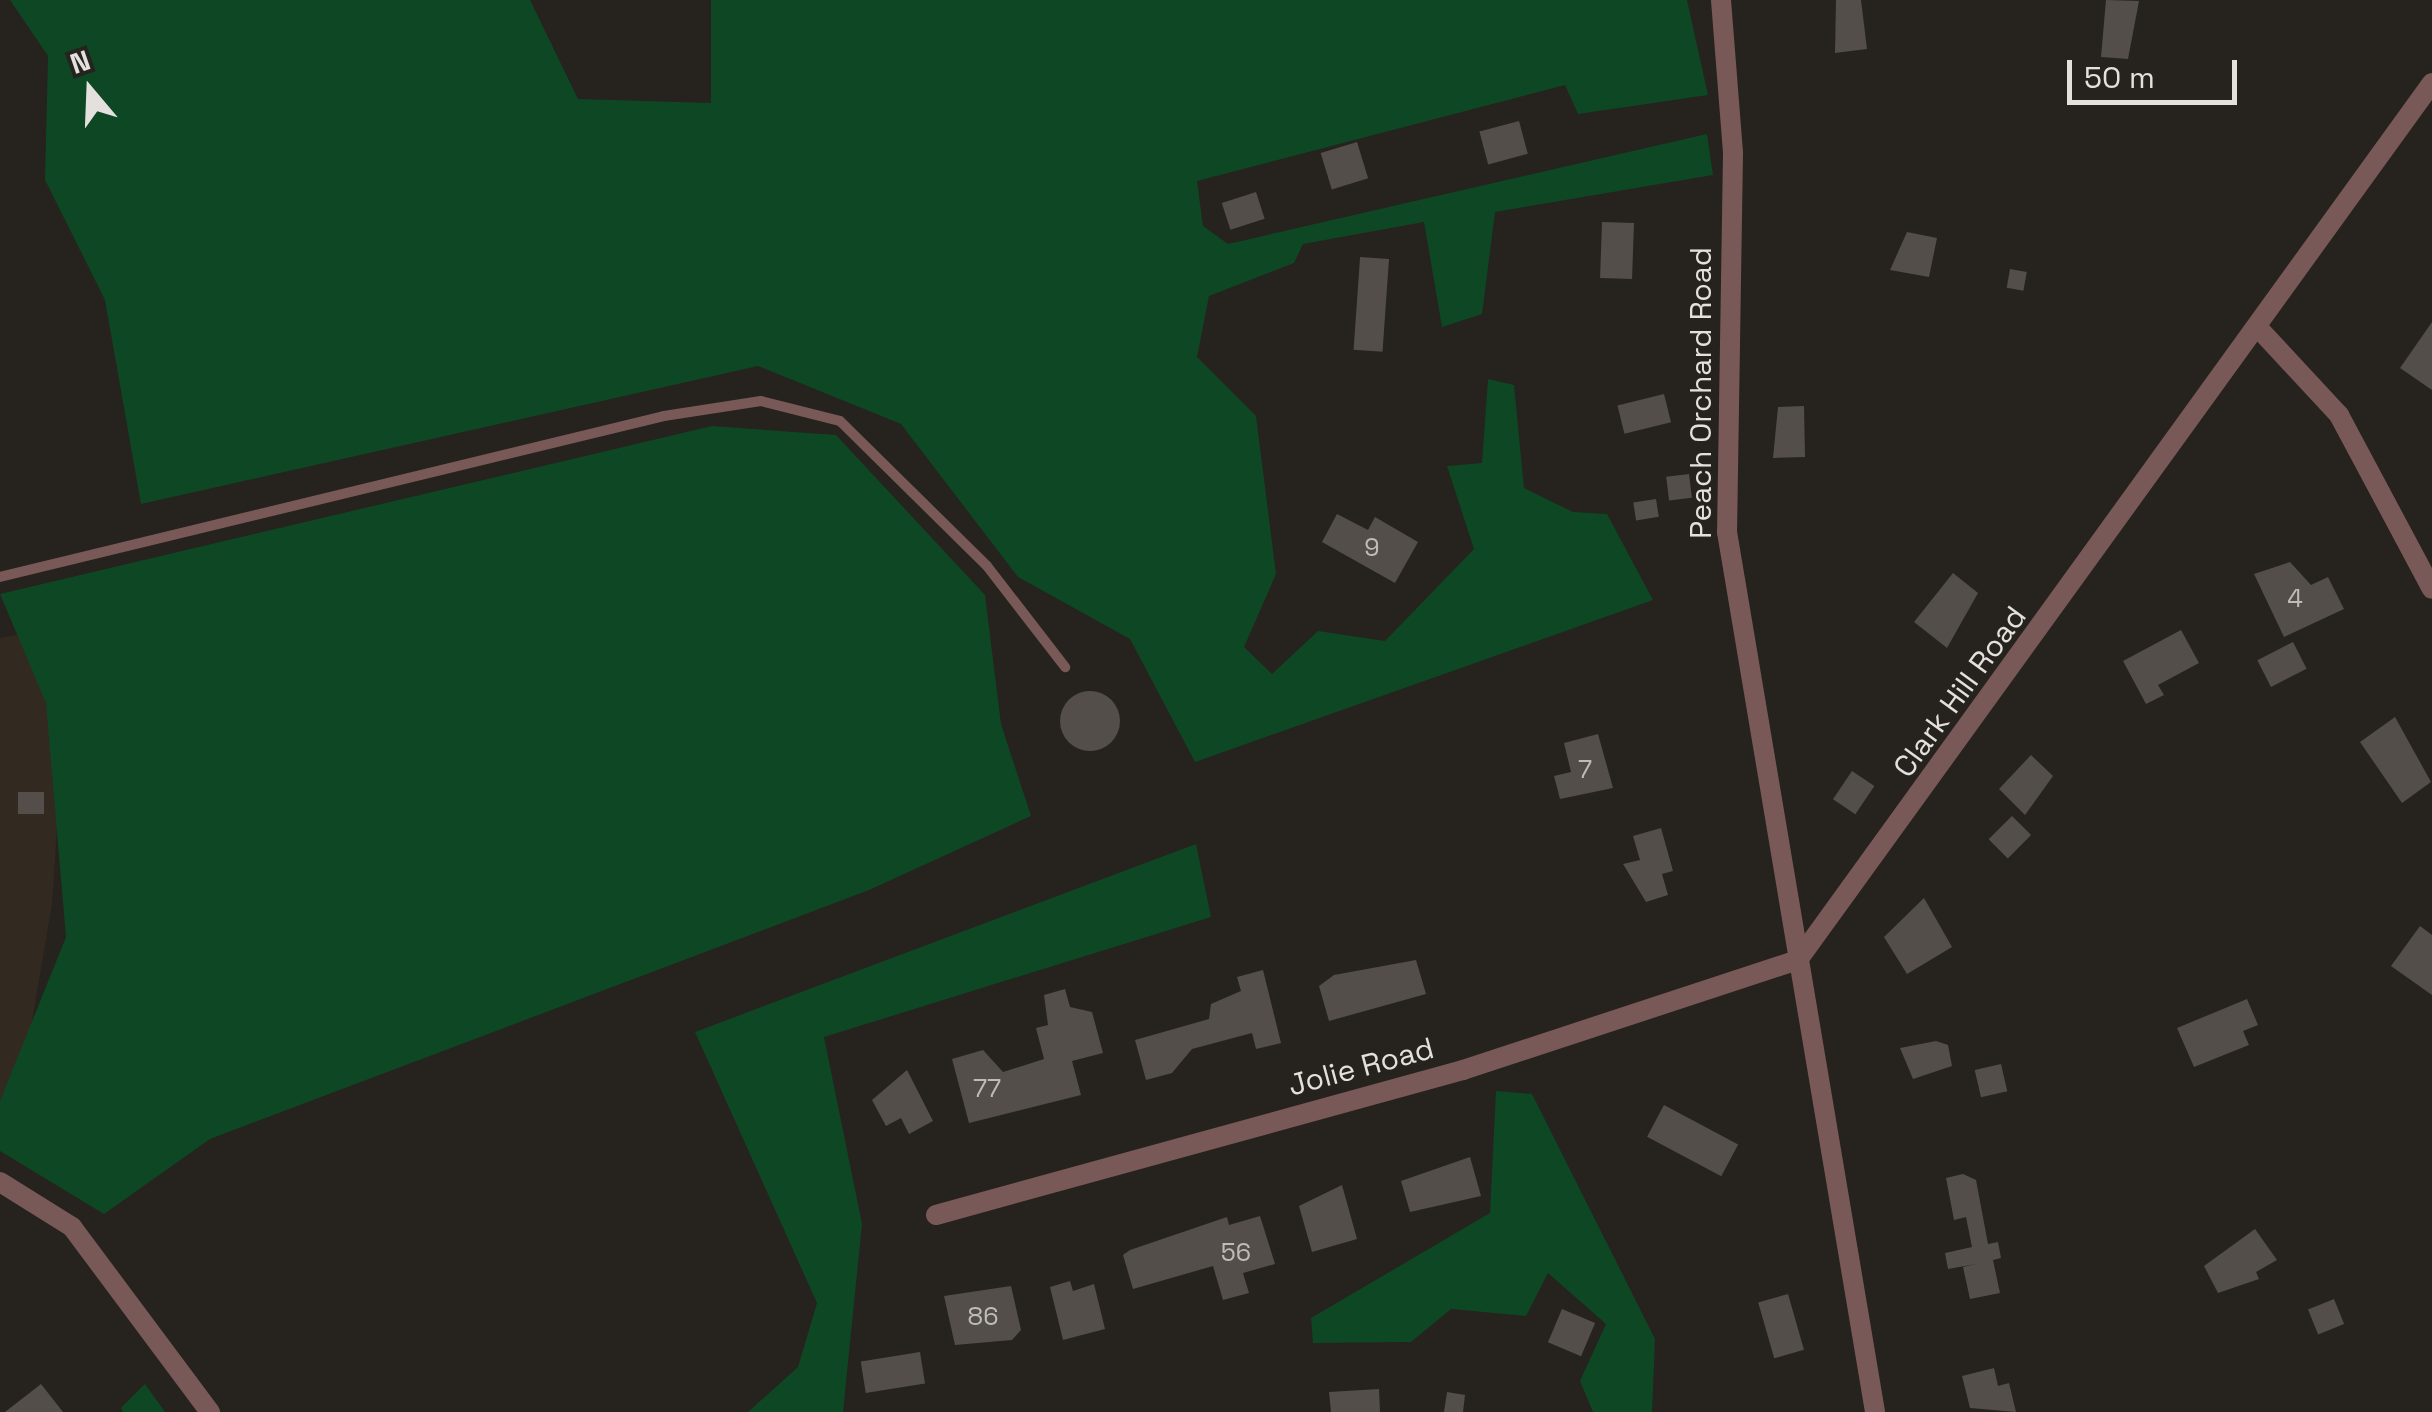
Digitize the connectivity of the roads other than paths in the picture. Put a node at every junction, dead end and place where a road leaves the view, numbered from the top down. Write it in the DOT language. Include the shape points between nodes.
graph roads {
  1 [pos="1721,0"];
  2 [pos="2432,83"];
  3 [pos="2260,331"];
  4 [pos="0,577"];
  5 [pos="2432,589"];
  6 [pos="1066,667"];
  7 [pos="1798,960"];
  8 [pos="0,1182"];
  9 [pos="936,1214"];
  10 [pos="210,1412"];
  11 [pos="1875,1412"];
  1 -- 7 [label="street, Peach Orchard Road" via="1732,153 1727,532"];
  2 -- 3 [label="street, Clark Hill Road"];
  3 -- 5 [label="street" via="2339,415"];
  3 -- 7 [label="street, Clark Hill Road"];
  4 -- 6 [label="lane" via="664,416 761,401 840,421 987,566"];
  7 -- 9 [label="street, Jolie Road" via="1464,1070"];
  7 -- 11 [label="street"];
  8 -- 10 [label="street" via="72,1227"];
}
